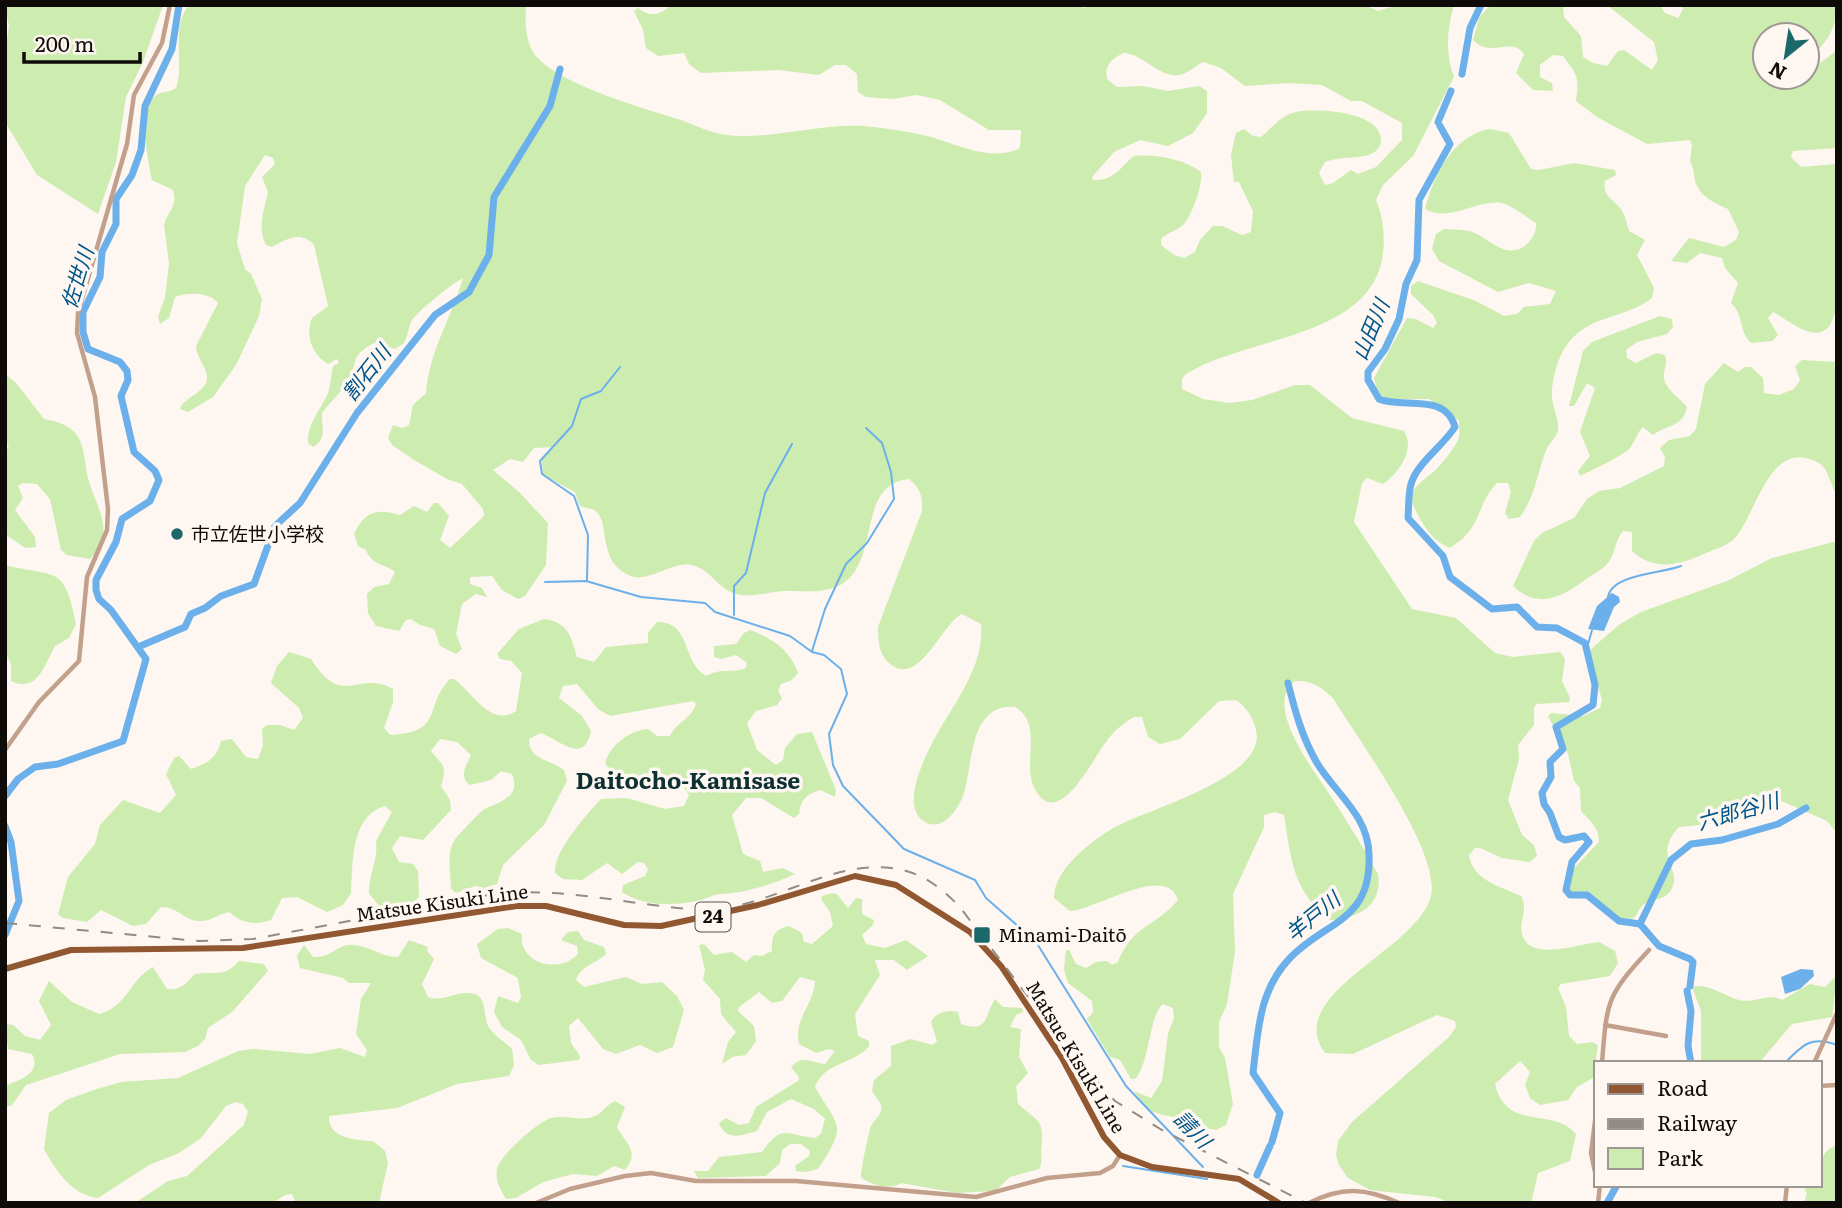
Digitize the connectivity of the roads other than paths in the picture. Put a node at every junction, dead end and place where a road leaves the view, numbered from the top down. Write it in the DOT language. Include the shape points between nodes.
graph roads {
  1 [pos="170,5"];
  2 [pos="5,750"];
  3 [pos="1649,950"];
  4 [pos="5,969"];
  5 [pos="1836,1014"];
  6 [pos="1605,1025"];
  7 [pos="1666,1036"];
  8 [pos="1602,1061"];
  9 [pos="1815,1061"];
  10 [pos="1594,1129"];
  11 [pos="1120,1155"];
  12 [pos="1594,1167"];
  13 [pos="536,1203"];
  14 [pos="1279,1203"];
  15 [pos="1309,1203"];
  16 [pos="1399,1203"];
  1 -- 2 [label="street" via="162,43 134,95 127,144 78,313 77,333 96,397 108,509 104,541 87,577 82,653 75,668 39,702"];
  3 -- 6 [label="street" via="1615,989"];
  4 -- 11 [label="main road, Matsue Kisuki Line / 24" via="71,950 252,947 517,905 546,906 624,925 661,926 758,905 855,876 878,879 943,912 970,932 1001,966 1062,1058 1104,1137"];
  5 -- 9 [label="street"];
  6 -- 7 [label="street"];
  6 -- 8 [label="street"];
  10 -- 12 [label="street"];
  11 -- 13 [label="street" via="1100,1173 1047,1178 976,1197 796,1181 696,1181 651,1173 570,1189"];
  11 -- 14 [label="main road, Matsue Kisuki Line" via="1152,1167 1229,1176"];
  15 -- 16 [label="street" via="1349,1189 1370,1191"];
}
